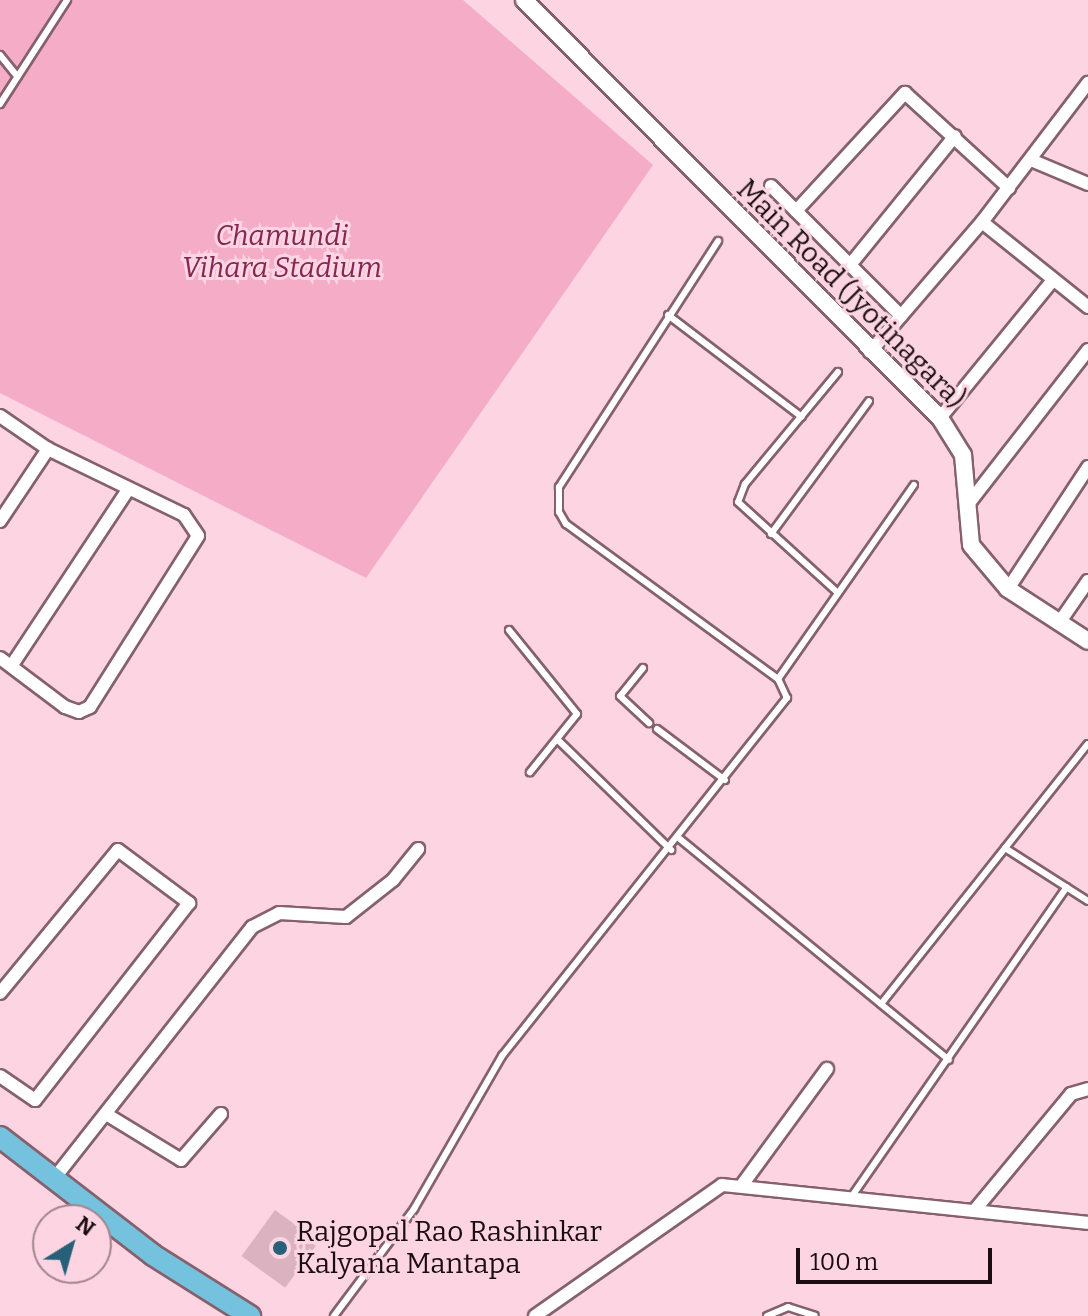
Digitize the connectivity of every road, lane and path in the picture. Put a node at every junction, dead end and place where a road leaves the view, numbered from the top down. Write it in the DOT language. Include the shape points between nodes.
graph roads {
  1 [pos="67,0"];
  2 [pos="524,0"];
  3 [pos="0,55"];
  4 [pos="18,77"];
  5 [pos="1088,83"];
  6 [pos="0,104"];
  7 [pos="955,136"];
  8 [pos="1031,160"];
  9 [pos="1088,184"];
  10 [pos="771,186"];
  11 [pos="1009,188"];
  12 [pos="796,211"];
  13 [pos="982,222"];
  14 [pos="718,241"];
  15 [pos="850,265"];
  16 [pos="1053,280"];
  17 [pos="1088,307"];
  18 [pos="668,315"];
  19 [pos="901,316"];
  20 [pos="1088,350"];
  21 [pos="870,352"];
  22 [pos="838,372"];
  23 [pos="869,401"];
  24 [pos="0,416"];
  25 [pos="802,417"];
  26 [pos="940,418"];
  27 [pos="48,449"];
  28 [pos="1088,467"];
  29 [pos="914,485"];
  30 [pos="128,490"];
  31 [pos="969,503"];
  32 [pos="0,521"];
  33 [pos="771,534"];
  34 [pos="1088,581"];
  35 [pos="1008,589"];
  36 [pos="838,593"];
  37 [pos="1059,623"];
  38 [pos="509,630"];
  39 [pos="1088,641"];
  40 [pos="6,662"];
  41 [pos="643,668"];
  42 [pos="778,679"];
  43 [pos="649,723"];
  44 [pos="657,729"];
  45 [pos="558,740"];
  46 [pos="1088,744"];
  47 [pos="530,772"];
  48 [pos="725,780"];
  49 [pos="680,839"];
  50 [pos="1005,848"];
  51 [pos="418,849"];
  52 [pos="671,850"];
  53 [pos="1067,887"];
  54 [pos="1088,901"];
  55 [pos="0,993"];
  56 [pos="881,1004"];
  57 [pos="949,1060"];
  58 [pos="827,1069"];
  59 [pos="2,1080"];
  60 [pos="1088,1089"];
  61 [pos="106,1114"];
  62 [pos="221,1114"];
  63 [pos="0,1137"];
  64 [pos="53,1180"];
  65 [pos="742,1185"];
  66 [pos="850,1199"];
  67 [pos="974,1211"];
  68 [pos="1088,1223"];
  69 [pos="250,1316"];
  70 [pos="334,1316"];
  71 [pos="535,1316"];
  72 [pos="767,1316"];
  73 [pos="815,1316"];
  1 -- 4 [label="lane"];
  2 -- 21 [label="street, Main Road (Jyotinagara)"];
  3 -- 4 [label="lane"];
  4 -- 6 [label="lane"];
  5 -- 8 [label="street"];
  7 -- 11 [label="street"];
  7 -- 12 [label="street" via="905,93"];
  7 -- 15 [label="street"];
  8 -- 9 [label="street"];
  8 -- 11 [label="street"];
  10 -- 12 [label="street"];
  11 -- 13 [label="street"];
  12 -- 15 [label="street"];
  13 -- 16 [label="street"];
  13 -- 19 [label="street"];
  14 -- 18 [label="lane"];
  15 -- 19 [label="street"];
  16 -- 17 [label="street"];
  16 -- 26 [label="street"];
  18 -- 25 [label="lane"];
  18 -- 42 [label="lane" via="559,487 559,512 566,524"];
  19 -- 21 [label="street"];
  20 -- 31 [label="street"];
  21 -- 26 [label="street, Main Road (Jyotinagara)"];
  22 -- 25 [label="lane"];
  23 -- 33 [label="lane"];
  24 -- 27 [label="street"];
  25 -- 33 [label="lane" via="740,494 741,509"];
  26 -- 31 [label="street, Main Road (Jyotinagara)" via="961,447"];
  27 -- 30 [label="street"];
  27 -- 32 [label="street"];
  28 -- 35 [label="street"];
  29 -- 36 [label="lane"];
  30 -- 40 [label="street"];
  30 -- 40 [label="street" via="184,515 198,536 90,707 65,707"];
  31 -- 35 [label="street, Main Road (Jyotinagara)" via="971,545"];
  33 -- 36 [label="lane"];
  34 -- 37 [label="street"];
  35 -- 37 [label="street, Main Road (Jyotinagara)"];
  36 -- 42 [label="lane"];
  37 -- 39 [label="street, Main Road (Jyotinagara)"];
  38 -- 45 [label="lane" via="577,712"];
  41 -- 43 [label="lane" via="620,696"];
  42 -- 48 [label="lane" via="787,698"];
  44 -- 48 [label="lane"];
  45 -- 47 [label="lane"];
  45 -- 52 [label="lane"];
  46 -- 50 [label="lane"];
  48 -- 49 [label="lane"];
  49 -- 52 [label="lane"];
  49 -- 56 [label="lane"];
  50 -- 53 [label="lane"];
  50 -- 56 [label="lane"];
  51 -- 61 [label="street" via="393,880 346,917 279,913 252,927"];
  52 -- 70 [label="lane" via="502,1056 414,1209"];
  53 -- 54 [label="lane"];
  53 -- 57 [label="lane"];
  55 -- 59 [label="street" via="118,850 189,903 35,1100"];
  56 -- 57 [label="lane"];
  57 -- 66 [label="lane"];
  58 -- 65 [label="street"];
  60 -- 67 [label="street" via="1071,1094"];
  61 -- 62 [label="street" via="181,1160"];
  61 -- 64 [label="street"];
  63 -- 64 [label="main road"];
  64 -- 69 [label="main road" via="153,1255"];
  65 -- 66 [label="street"];
  65 -- 71 [label="street" via="710,1190"];
  66 -- 67 [label="street"];
  67 -- 68 [label="street"];
  72 -- 73 [label="lane" via="788,1307"];
}
